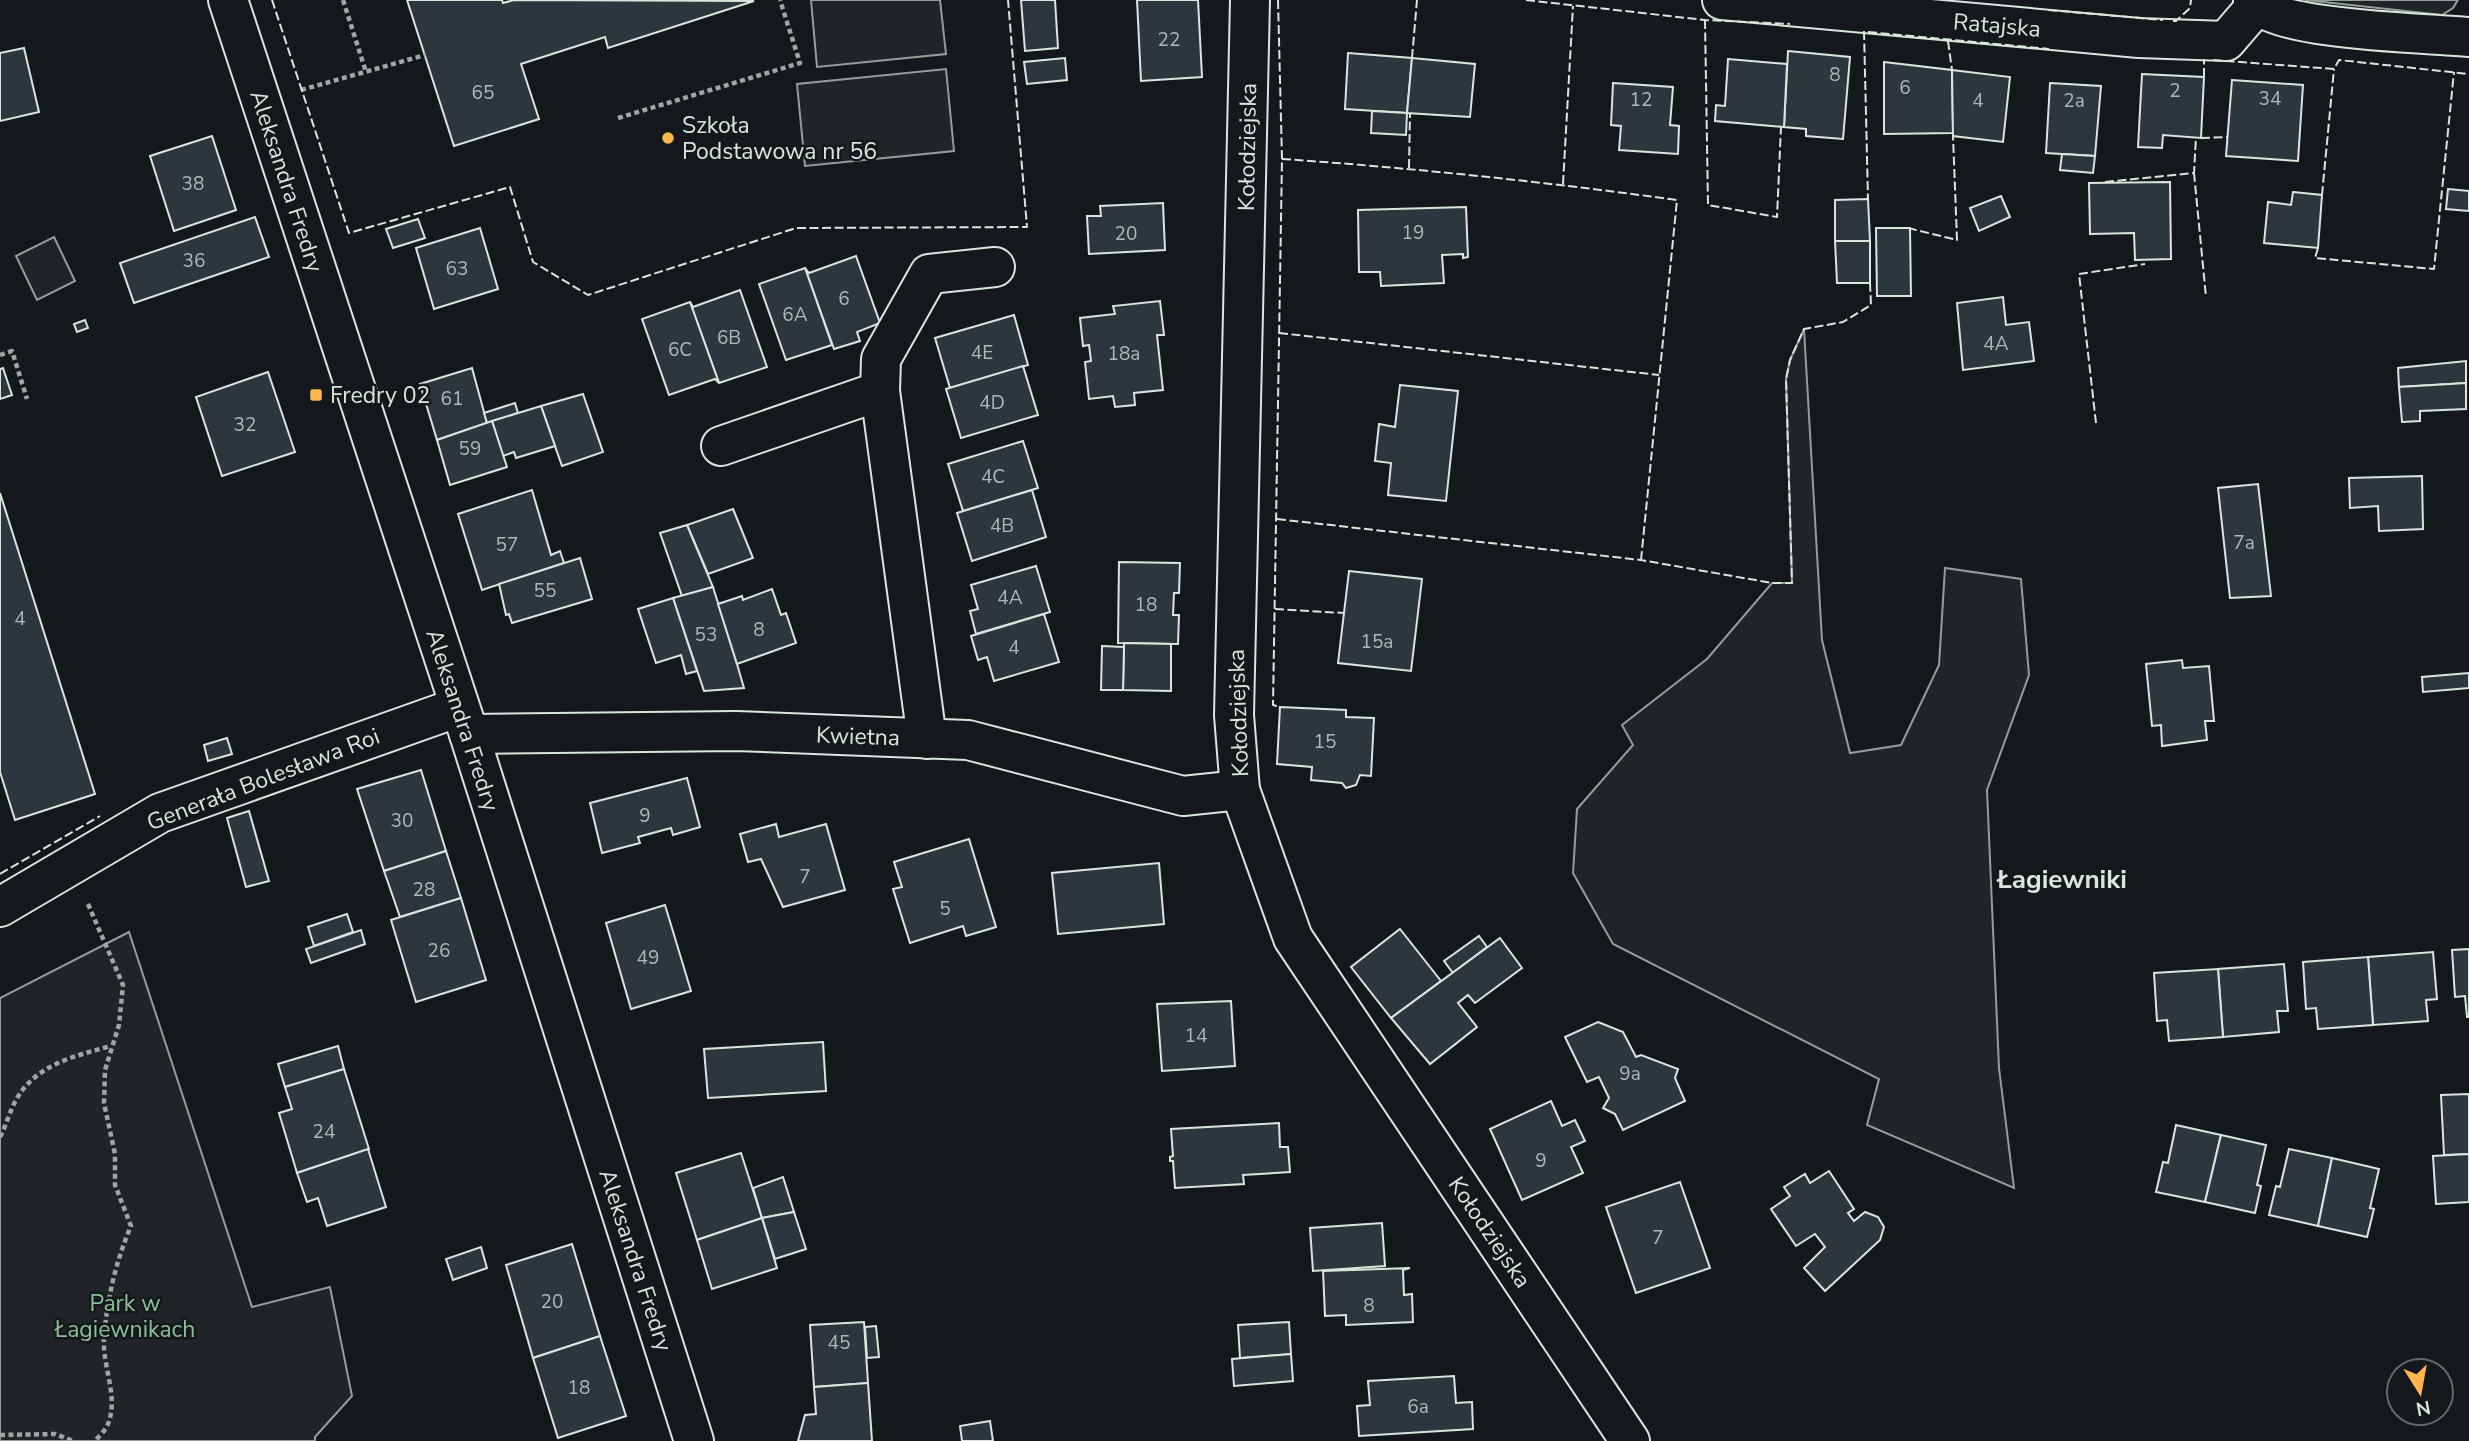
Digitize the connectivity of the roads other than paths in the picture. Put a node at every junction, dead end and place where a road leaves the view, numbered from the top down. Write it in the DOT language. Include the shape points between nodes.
graph roads {
  1 [pos="228,0"];
  2 [pos="1250,0"];
  3 [pos="1722,0"];
  4 [pos="2255,3"];
  5 [pos="2469,37"];
  6 [pos="995,267"];
  7 [pos="880,391"];
  8 [pos="720,446"];
  9 [pos="464,721"];
  10 [pos="927,739"];
  11 [pos="1240,790"];
  12 [pos="0,907"];
  13 [pos="694,1441"];
  14 [pos="1630,1441"];
  1 -- 9 [label="street, Aleksandra Fredry"];
  2 -- 11 [label="street, Kołodziejska" via="1234,715"];
  3 -- 4 [label="street, Ratajska" via="2139,38 2226,41"];
  4 -- 5 [label="street" via="2275,15 2307,24"];
  6 -- 7 [label="street" via="929,274 881,359"];
  7 -- 8 [label="street"];
  7 -- 10 [label="street"];
  9 -- 10 [label="street, Kwietna"];
  9 -- 12 [label="street, Generała Bolesława Roi" via="160,813"];
  9 -- 13 [label="street, Aleksandra Fredry"];
  10 -- 11 [label="street, Kwietna" via="968,740 1183,796"];
  11 -- 14 [label="street, Kołodziejska" via="1293,938"];
}
